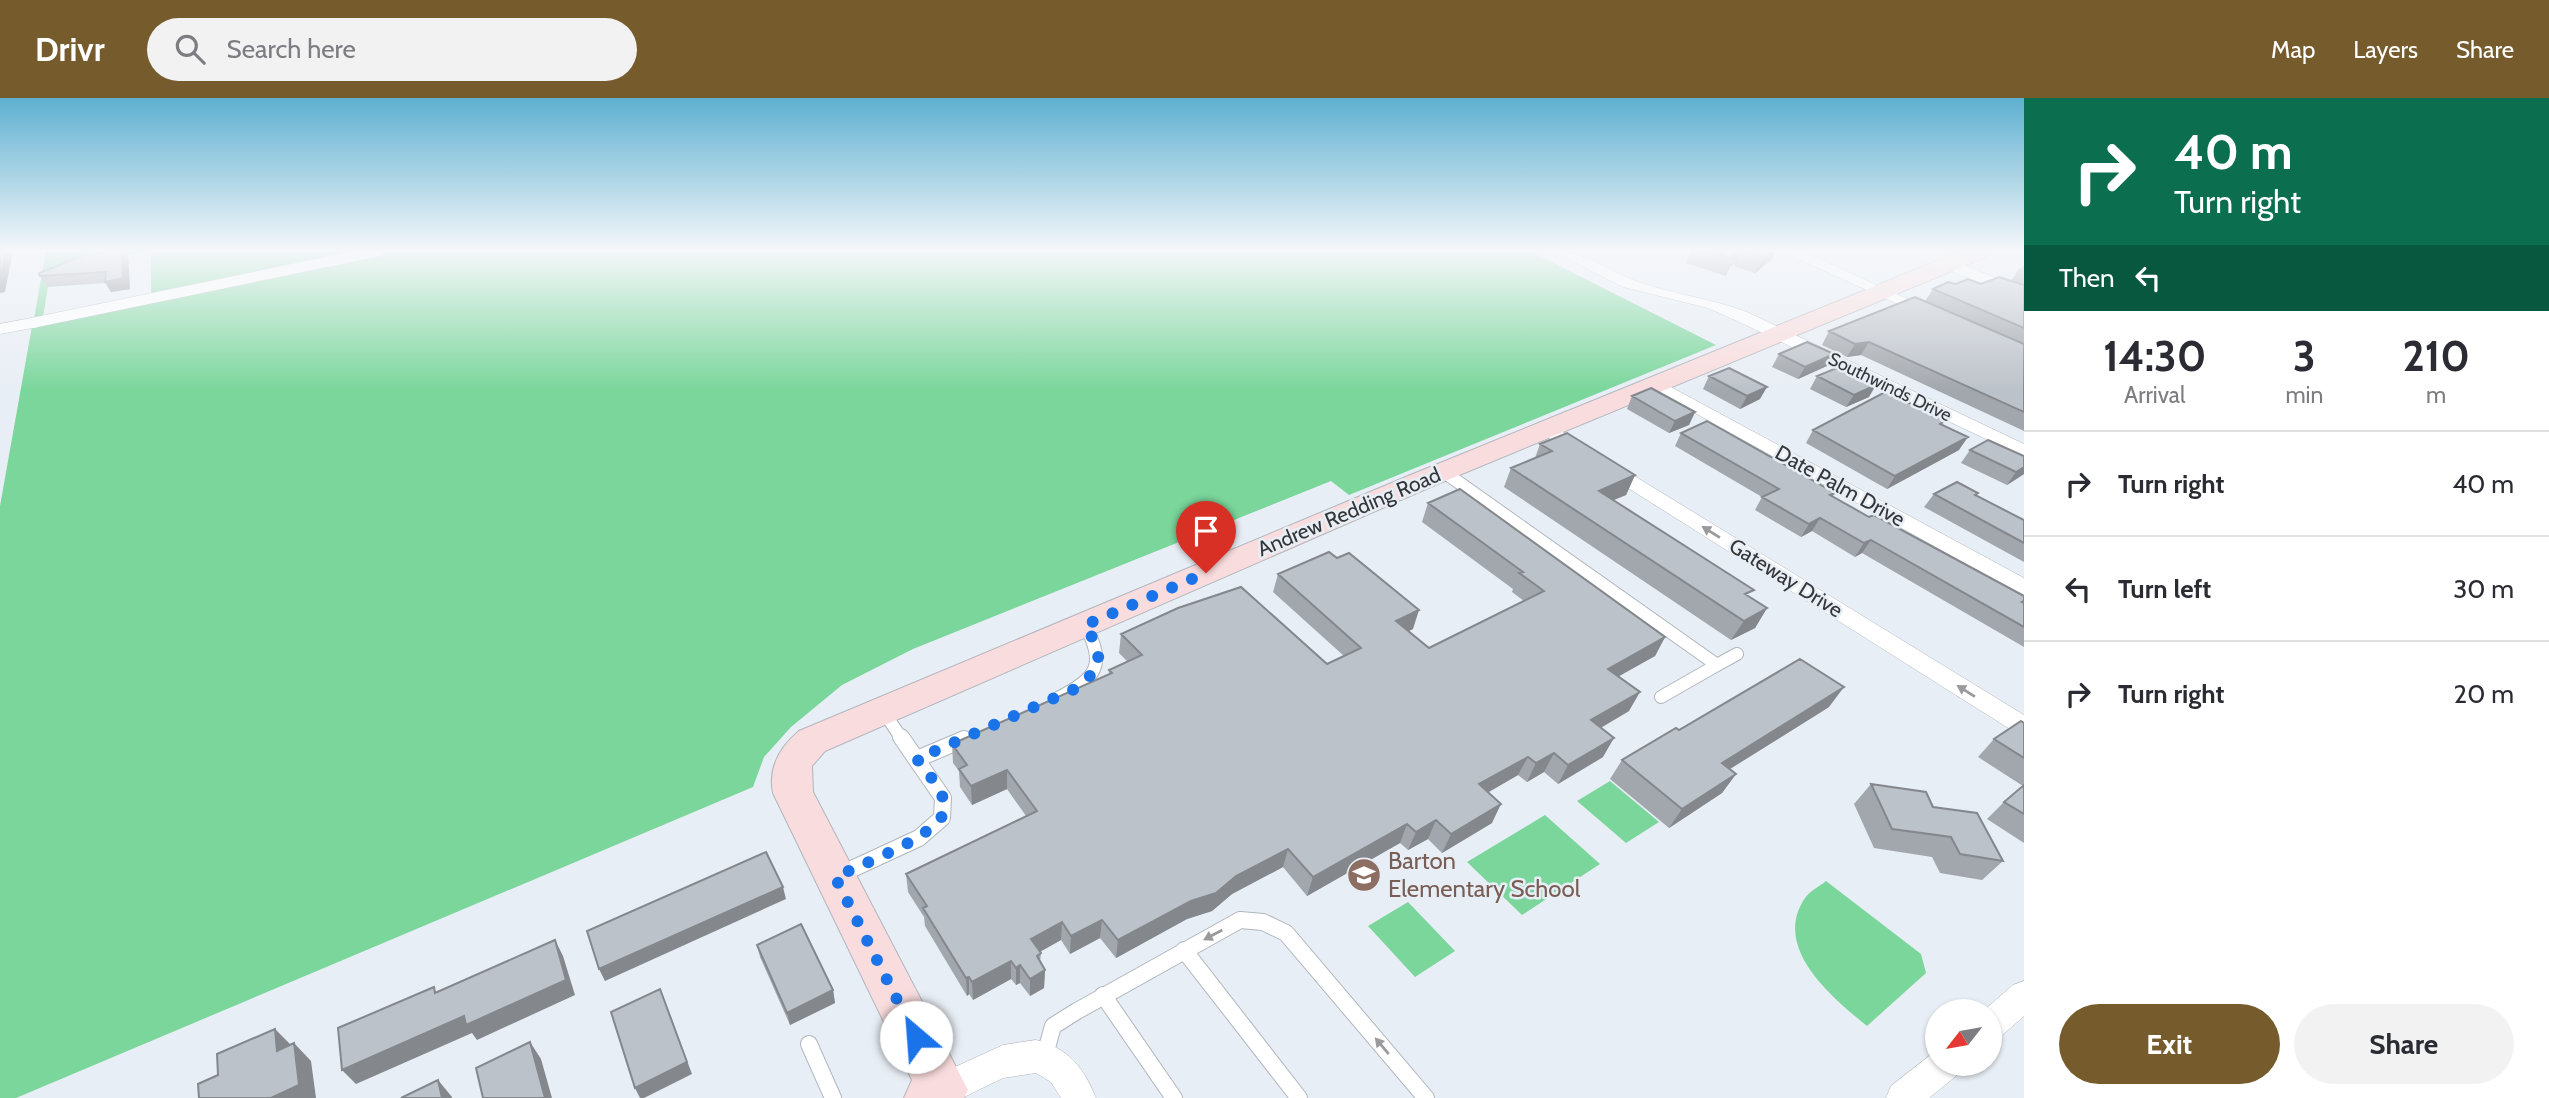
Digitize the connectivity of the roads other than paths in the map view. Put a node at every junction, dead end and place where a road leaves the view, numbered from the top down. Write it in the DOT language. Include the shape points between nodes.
graph roads {
  1 [pos="154,298"];
  2 [pos="1684,298"];
  3 [pos="1866,298"];
  4 [pos="1893,298"];
  5 [pos="1940,318"];
  6 [pos="32,323"];
  7 [pos="0,329"];
  8 [pos="1779,334"];
  9 [pos="1656,384"];
  10 [pos="1548,429"];
  11 [pos="2024,451"];
  12 [pos="1444,472"];
  13 [pos="2024,588"];
  14 [pos="1085,625"];
  15 [pos="1737,654"];
  16 [pos="1717,665"];
  17 [pos="1661,697"];
  18 [pos="1040,706"];
  19 [pos="883,711"];
  20 [pos="2024,728"];
  21 [pos="978,733"];
  22 [pos="917,759"];
  23 [pos="835,877"];
  24 [pos="1184,950"];
  25 [pos="1103,995"];
  26 [pos="2024,996"];
  27 [pos="2002,1015"];
  28 [pos="809,1045"];
  29 [pos="1044,1058"];
  30 [pos="1930,1076"];
  31 [pos="936,1094"];
  32 [pos="833,1098"];
  33 [pos="1079,1098"];
  34 [pos="1174,1098"];
  35 [pos="1299,1098"];
  36 [pos="1426,1098"];
  37 [pos="1903,1098"];
  1 -- 6 [label="lane"];
  2 -- 8 [label="street, Southwinds Drive" via="1714,305"];
  3 -- 8 [label="street, Andrew Redding Road"];
  4 -- 5 [label="street"];
  6 -- 7 [label="street"];
  8 -- 9 [label="street, Andrew Redding Road"];
  8 -- 11 [label="street, Southwinds Drive"];
  9 -- 10 [label="street, Andrew Redding Road"];
  9 -- 13 [label="street, Date Palm Drive"];
  10 -- 12 [label="street, Andrew Redding Road"];
  20 -- 10 [label="street, Gateway Drive, one-way"];
  12 -- 14 [label="street, Andrew Redding Road"];
  12 -- 16 [label="lane"];
  14 -- 18 [label="lane" via="1097,644 1100,661 1096,669 1075,689"];
  14 -- 19 [label="street, Andrew Redding Road"];
  15 -- 16 [label="lane"];
  16 -- 17 [label="lane"];
  19 -- 22 [label="lane"];
  19 -- 23 [label="street, Andrew Redding Road" via="812,741 792,765 793,793"];
  21 -- 22 [label="lane"];
  22 -- 23 [label="lane" via="943,798 945,810 939,823"];
  23 -- 31 [label="street, Andrew Redding Road"];
  24 -- 25 [label="lane"];
  24 -- 35 [label="lane"];
  36 -- 24 [label="lane, one-way" via="1286,933 1263,922 1240,920"];
  25 -- 29 [label="lane" via="1053,1026"];
  25 -- 34 [label="lane"];
  26 -- 27 [label="street"];
  28 -- 32 [label="lane"];
  29 -- 31 [label="street" via="1017,1056"];
  29 -- 33 [label="street" via="1061,1068"];
  30 -- 37 [label="street"];
}
